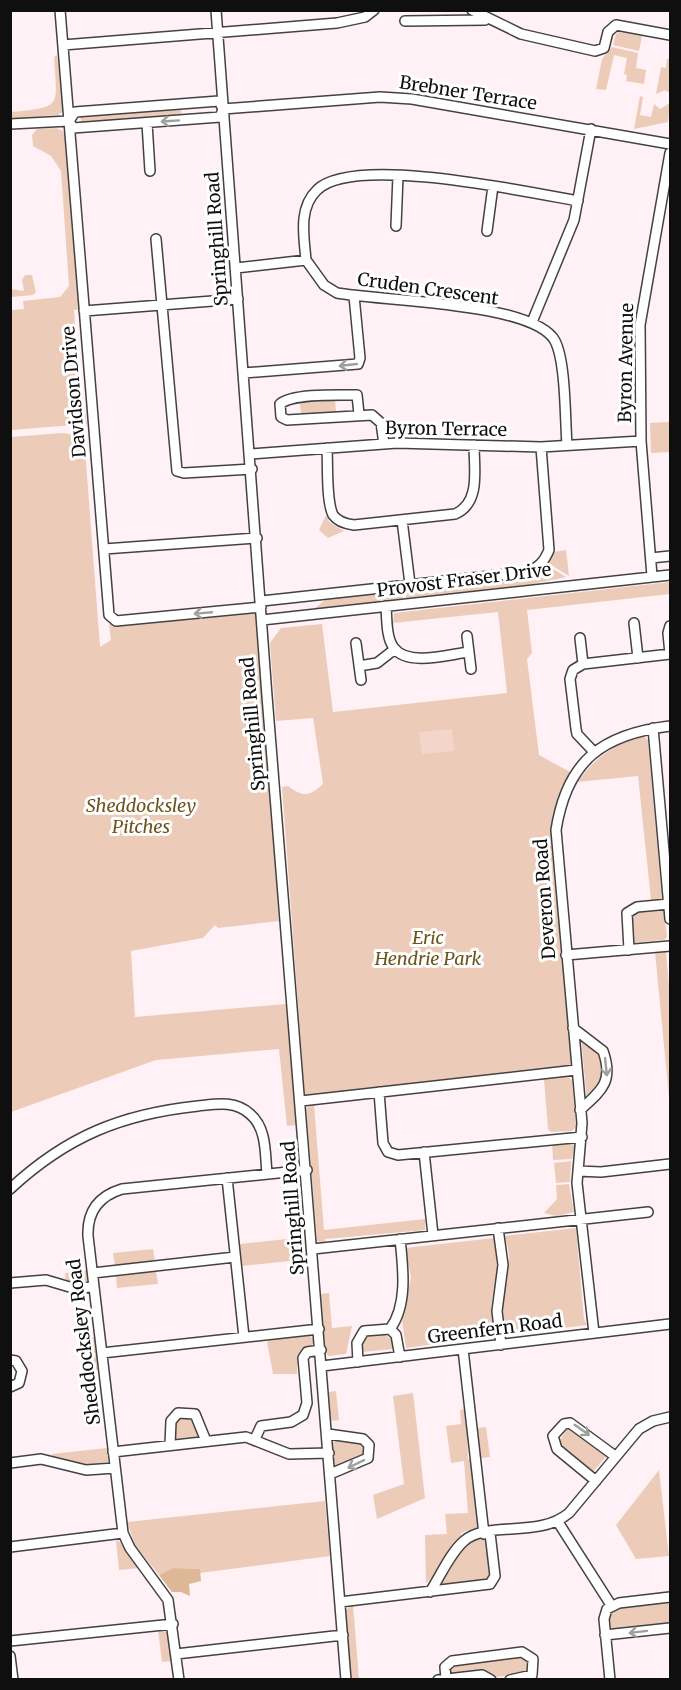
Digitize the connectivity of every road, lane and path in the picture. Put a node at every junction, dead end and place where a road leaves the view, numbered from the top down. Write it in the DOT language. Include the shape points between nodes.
graph roads {
  1 [pos="60,10"];
  2 [pos="216,10"];
  3 [pos="374,10"];
  4 [pos="472,10"];
  5 [pos="421,16"];
  6 [pos="488,20"];
  7 [pos="405,21"];
  8 [pos="217,33"];
  9 [pos="670,35"];
  10 [pos="63,45"];
  11 [pos="223,109"];
  12 [pos="69,121"];
  13 [pos="147,123"];
  14 [pos="10,124"];
  15 [pos="591,129"];
  16 [pos="670,144"];
  17 [pos="670,153"];
  18 [pos="150,171"];
  19 [pos="669,175"];
  20 [pos="398,176"];
  21 [pos="494,186"];
  22 [pos="578,201"];
  23 [pos="396,226"];
  24 [pos="487,231"];
  25 [pos="156,239"];
  26 [pos="306,260"];
  27 [pos="236,268"];
  28 [pos="354,296"];
  29 [pos="238,299"];
  30 [pos="161,305"];
  31 [pos="84,311"];
  32 [pos="532,322"];
  33 [pos="244,373"];
  34 [pos="359,414"];
  35 [pos="641,441"];
  36 [pos="384,444"];
  37 [pos="474,445"];
  38 [pos="567,446"];
  39 [pos="541,447"];
  40 [pos="327,448"];
  41 [pos="250,454"];
  42 [pos="252,469"];
  43 [pos="402,520"];
  44 [pos="257,538"];
  45 [pos="104,549"];
  46 [pos="670,556"];
  47 [pos="651,558"];
  48 [pos="670,574"];
  49 [pos="652,576"];
  50 [pos="410,584"];
  51 [pos="261,604"];
  52 [pos="386,606"];
  53 [pos="262,620"];
  54 [pos="634,623"];
  55 [pos="670,626"];
  56 [pos="467,636"];
  57 [pos="580,638"];
  58 [pos="356,643"];
  59 [pos="395,649"];
  60 [pos="469,652"];
  61 [pos="670,654"];
  62 [pos="638,658"];
  63 [pos="583,664"];
  64 [pos="359,666"];
  65 [pos="471,669"];
  66 [pos="361,680"];
  67 [pos="670,726"];
  68 [pos="653,728"];
  69 [pos="594,752"];
  70 [pos="667,835"];
  71 [pos="669,904"];
  72 [pos="670,920"];
  73 [pos="670,946"];
  74 [pos="629,950"];
  75 [pos="566,955"];
  76 [pos="573,1028"];
  77 [pos="576,1070"];
  78 [pos="379,1092"];
  79 [pos="301,1101"];
  80 [pos="580,1110"];
  81 [pos="582,1137"];
  82 [pos="424,1152"];
  83 [pos="670,1164"];
  84 [pos="307,1170"];
  85 [pos="578,1171"];
  86 [pos="267,1174"];
  87 [pos="227,1178"];
  88 [pos="10,1189"];
  89 [pos="648,1212"];
  90 [pos="580,1219"];
  91 [pos="498,1228"];
  92 [pos="434,1235"];
  93 [pos="400,1239"];
  94 [pos="313,1249"];
  95 [pos="235,1257"];
  96 [pos="93,1273"];
  97 [pos="10,1283"];
  98 [pos="94,1287"];
  99 [pos="670,1324"];
  100 [pos="319,1329"];
  101 [pos="390,1329"];
  102 [pos="594,1333"];
  103 [pos="244,1337"];
  104 [pos="501,1345"];
  105 [pos="463,1349"];
  106 [pos="321,1350"];
  107 [pos="102,1353"];
  108 [pos="400,1357"];
  109 [pos="10,1360"];
  110 [pos="358,1362"];
  111 [pos="322,1366"];
  112 [pos="10,1387"];
  113 [pos="670,1417"];
  114 [pos="328,1434"];
  115 [pos="255,1439"];
  116 [pos="206,1441"];
  117 [pos="170,1445"];
  118 [pos="113,1452"];
  119 [pos="329,1453"];
  120 [pos="615,1456"];
  121 [pos="10,1463"];
  122 [pos="115,1468"];
  123 [pos="330,1474"];
  124 [pos="596,1481"];
  125 [pos="558,1522"];
  126 [pos="123,1533"];
  127 [pos="487,1533"];
  128 [pos="10,1547"];
  129 [pos="430,1592"];
  130 [pos="670,1597"];
  131 [pos="340,1602"];
  132 [pos="611,1605"];
  133 [pos="173,1624"];
  134 [pos="670,1628"];
  135 [pos="343,1635"];
  136 [pos="605,1635"];
  137 [pos="10,1641"];
  138 [pos="176,1654"];
  139 [pos="10,1656"];
  140 [pos="11,1669"];
  141 [pos="442,1679"];
  142 [pos="13,1680"];
  143 [pos="179,1680"];
  144 [pos="346,1680"];
  145 [pos="491,1680"];
  146 [pos="510,1680"];
  147 [pos="610,1680"];
  1 -- 10 [label="street, Davidson Drive"];
  2 -- 8 [label="street, Springhill Road"];
  3 -- 8 [label="street" via="354,21"];
  4 -- 6 [label="street"];
  5 -- 6 [label="street"];
  5 -- 7 [label="street"];
  6 -- 9 [label="street" via="544,41 595,51 604,48 616,26"];
  8 -- 10 [label="street"];
  8 -- 11 [label="street, Springhill Road"];
  10 -- 12 [label="street, Davidson Drive"];
  11 -- 12 [label="street" via="219,101 75,112"];
  11 -- 13 [label="street, one-way" via="220,117"];
  11 -- 15 [label="street, Brebner Terrace" via="380,97 424,100"];
  11 -- 27 [label="street, Springhill Road"];
  12 -- 13 [label="street" via="73,128"];
  12 -- 14 [label="street"];
  12 -- 31 [label="street, Davidson Drive"];
  13 -- 18 [label="street"];
  15 -- 16 [label="street, Brebner Terrace"];
  15 -- 22 [label="street"];
  17 -- 19 [label="street, Byron Avenue"];
  19 -- 35 [label="street, Byron Avenue" via="640,325"];
  20 -- 21 [label="street"];
  20 -- 23 [label="street"];
  20 -- 26 [label="street" via="343,177 315,191 304,217"];
  21 -- 22 [label="street"];
  21 -- 24 [label="street"];
  22 -- 32 [label="street" via="569,238"];
  25 -- 30 [label="street"];
  26 -- 27 [label="street"];
  26 -- 28 [label="street, Cruden Crescent" via="324,285 337,293"];
  27 -- 29 [label="street, Springhill Road"];
  28 -- 32 [label="street, Cruden Crescent" via="467,307"];
  28 -- 33 [label="street, one-way" via="358,364"];
  29 -- 30 [label="street"];
  29 -- 33 [label="street, Springhill Road"];
  30 -- 31 [label="street"];
  30 -- 42 [label="street" via="177,471"];
  31 -- 45 [label="street, Davidson Drive"];
  32 -- 38 [label="street" via="548,333 558,351"];
  33 -- 41 [label="street, Springhill Road"];
  34 -- 34 [label="street" via="287,420 281,417 280,404 303,397 357,395"];
  34 -- 36 [label="street" via="377,418 383,428"];
  35 -- 38 [label="street, Byron Terrace"];
  35 -- 47 [label="street, Byron Avenue"];
  36 -- 37 [label="street, Byron Terrace"];
  36 -- 40 [label="street, Byron Terrace"];
  37 -- 39 [label="street, Byron Terrace"];
  37 -- 43 [label="street" via="471,504 455,514"];
  38 -- 39 [label="street, Byron Terrace"];
  39 -- 50 [label="street" via="549,542 544,562 527,572"];
  40 -- 41 [label="street, Byron Terrace"];
  40 -- 43 [label="street" via="331,506 341,523"];
  41 -- 42 [label="street, Springhill Road"];
  42 -- 44 [label="street, Springhill Road"];
  43 -- 50 [label="street"];
  44 -- 45 [label="street"];
  44 -- 51 [label="street, Springhill Road"];
  51 -- 45 [label="street, Davidson Drive, one-way" via="111,620"];
  46 -- 47 [label="street"];
  47 -- 49 [label="street, Byron Avenue"];
  48 -- 49 [label="street, Provost Fraser Drive"];
  49 -- 52 [label="street, Provost Fraser Drive"];
  50 -- 51 [label="street"];
  51 -- 53 [label="street, Springhill Road"];
  52 -- 53 [label="street, Provost Fraser Drive"];
  52 -- 59 [label="street"];
  53 -- 79 [label="street, Springhill Road"];
  54 -- 62 [label="street"];
  55 -- 61 [label="street"];
  56 -- 60 [label="street"];
  57 -- 63 [label="street"];
  58 -- 64 [label="street"];
  59 -- 60 [label="street" via="414,658"];
  59 -- 64 [label="street" via="377,663"];
  60 -- 65 [label="street"];
  61 -- 62 [label="street"];
  62 -- 63 [label="street"];
  63 -- 69 [label="street" via="573,670 570,679 576,729"];
  64 -- 66 [label="street"];
  67 -- 68 [label="street, Deveron Road"];
  68 -- 69 [label="street, Deveron Road" via="634,731"];
  68 -- 70 [label="street"];
  69 -- 75 [label="street, Deveron Road" via="569,784 556,830"];
  70 -- 71 [label="street"];
  71 -- 72 [label="street"];
  71 -- 74 [label="street" via="637,907 627,914"];
  73 -- 74 [label="street"];
  74 -- 75 [label="street"];
  75 -- 76 [label="street, Deveron Road"];
  76 -- 77 [label="street, Deveron Road"];
  76 -- 80 [label="street, one-way" via="603,1051 607,1078 604,1088"];
  77 -- 78 [label="street"];
  77 -- 80 [label="street, Deveron Road"];
  78 -- 79 [label="street"];
  78 -- 82 [label="street" via="385,1148 399,1155"];
  79 -- 84 [label="street, Springhill Road"];
  80 -- 81 [label="street, Deveron Road"];
  81 -- 82 [label="street"];
  81 -- 85 [label="street, Deveron Road"];
  82 -- 92 [label="street"];
  83 -- 85 [label="street"];
  84 -- 86 [label="street, Sheddocksley Road"];
  84 -- 94 [label="street, Springhill Road"];
  85 -- 90 [label="street, Deveron Road"];
  86 -- 87 [label="street, Sheddocksley Road"];
  86 -- 88 [label="street" via="263,1136 257,1122 238,1106 222,1104 114,1122 59,1149"];
  87 -- 95 [label="street"];
  87 -- 96 [label="street, Sheddocksley Road" via="122,1189 101,1198 88,1226"];
  89 -- 90 [label="street"];
  90 -- 91 [label="street"];
  90 -- 102 [label="street, Deveron Road"];
  91 -- 92 [label="street"];
  91 -- 104 [label="street" via="503,1265 496,1311"];
  92 -- 93 [label="street"];
  93 -- 94 [label="street"];
  93 -- 101 [label="street" via="403,1285 396,1321"];
  94 -- 100 [label="street, Springhill Road"];
  95 -- 96 [label="street"];
  95 -- 103 [label="street"];
  96 -- 98 [label="street, Sheddocksley Road"];
  97 -- 98 [label="street" via="46,1280 73,1288"];
  98 -- 107 [label="street, Sheddocksley Road"];
  99 -- 102 [label="street, Greenfern Road"];
  100 -- 103 [label="street"];
  100 -- 106 [label="street, Springhill Road"];
  101 -- 108 [label="street" via="398,1342"];
  101 -- 110 [label="street" via="360,1334"];
  102 -- 104 [label="street, Greenfern Road"];
  103 -- 107 [label="street"];
  104 -- 105 [label="street, Greenfern Road"];
  105 -- 108 [label="street, Greenfern Road"];
  105 -- 127 [label="street"];
  106 -- 111 [label="street, Springhill Road"];
  106 -- 115 [label="street" via="307,1352 303,1358 307,1403 303,1415 291,1422 261,1426"];
  107 -- 118 [label="street, Sheddocksley Road"];
  108 -- 110 [label="street, Greenfern Road"];
  109 -- 112 [label="street" via="16,1361 22,1371 19,1383"];
  110 -- 111 [label="street, Greenfern Road"];
  111 -- 114 [label="street, Springhill Road"];
  113 -- 120 [label="street" via="639,1430"];
  114 -- 119 [label="street, Springhill Road"];
  114 -- 123 [label="street, one-way" via="363,1439 369,1445 368,1458"];
  115 -- 116 [label="street"];
  115 -- 119 [label="street" via="290,1454"];
  116 -- 117 [label="street"];
  116 -- 117 [label="street" via="195,1414 178,1413 171,1421"];
  117 -- 118 [label="street"];
  118 -- 122 [label="street, Sheddocksley Road"];
  119 -- 123 [label="street, Springhill Road"];
  120 -- 124 [label="street"];
  124 -- 120 [label="street, one-way" via="557,1449 554,1436 564,1424 570,1423"];
  121 -- 122 [label="street" via="41,1460 86,1470"];
  122 -- 126 [label="street, Sheddocksley Road"];
  123 -- 131 [label="street, Springhill Road"];
  124 -- 125 [label="street"];
  125 -- 127 [label="street"];
  125 -- 132 [label="street"];
  126 -- 128 [label="street"];
  126 -- 133 [label="street, Sheddocksley Road" via="161,1587"];
  127 -- 129 [label="street" via="461,1544"];
  127 -- 129 [label="street" via="495,1576 490,1584"];
  129 -- 131 [label="street"];
  130 -- 132 [label="street"];
  131 -- 135 [label="street, Springhill Road"];
  132 -- 136 [label="street" via="604,1614"];
  133 -- 137 [label="street"];
  133 -- 138 [label="street, Sheddocksley Road"];
  134 -- 136 [label="street, one-way"];
  135 -- 138 [label="street"];
  135 -- 144 [label="street, Springhill Road"];
  136 -- 147 [label="street"];
  138 -- 143 [label="street, Sheddocksley Road"];
  139 -- 140 [label="street"];
  140 -- 142 [label="street"];
  141 -- 145 [label="street" via="482,1675"];
  141 -- 146 [label="street" via="452,1660 528,1654 533,1659 532,1675"];
}
